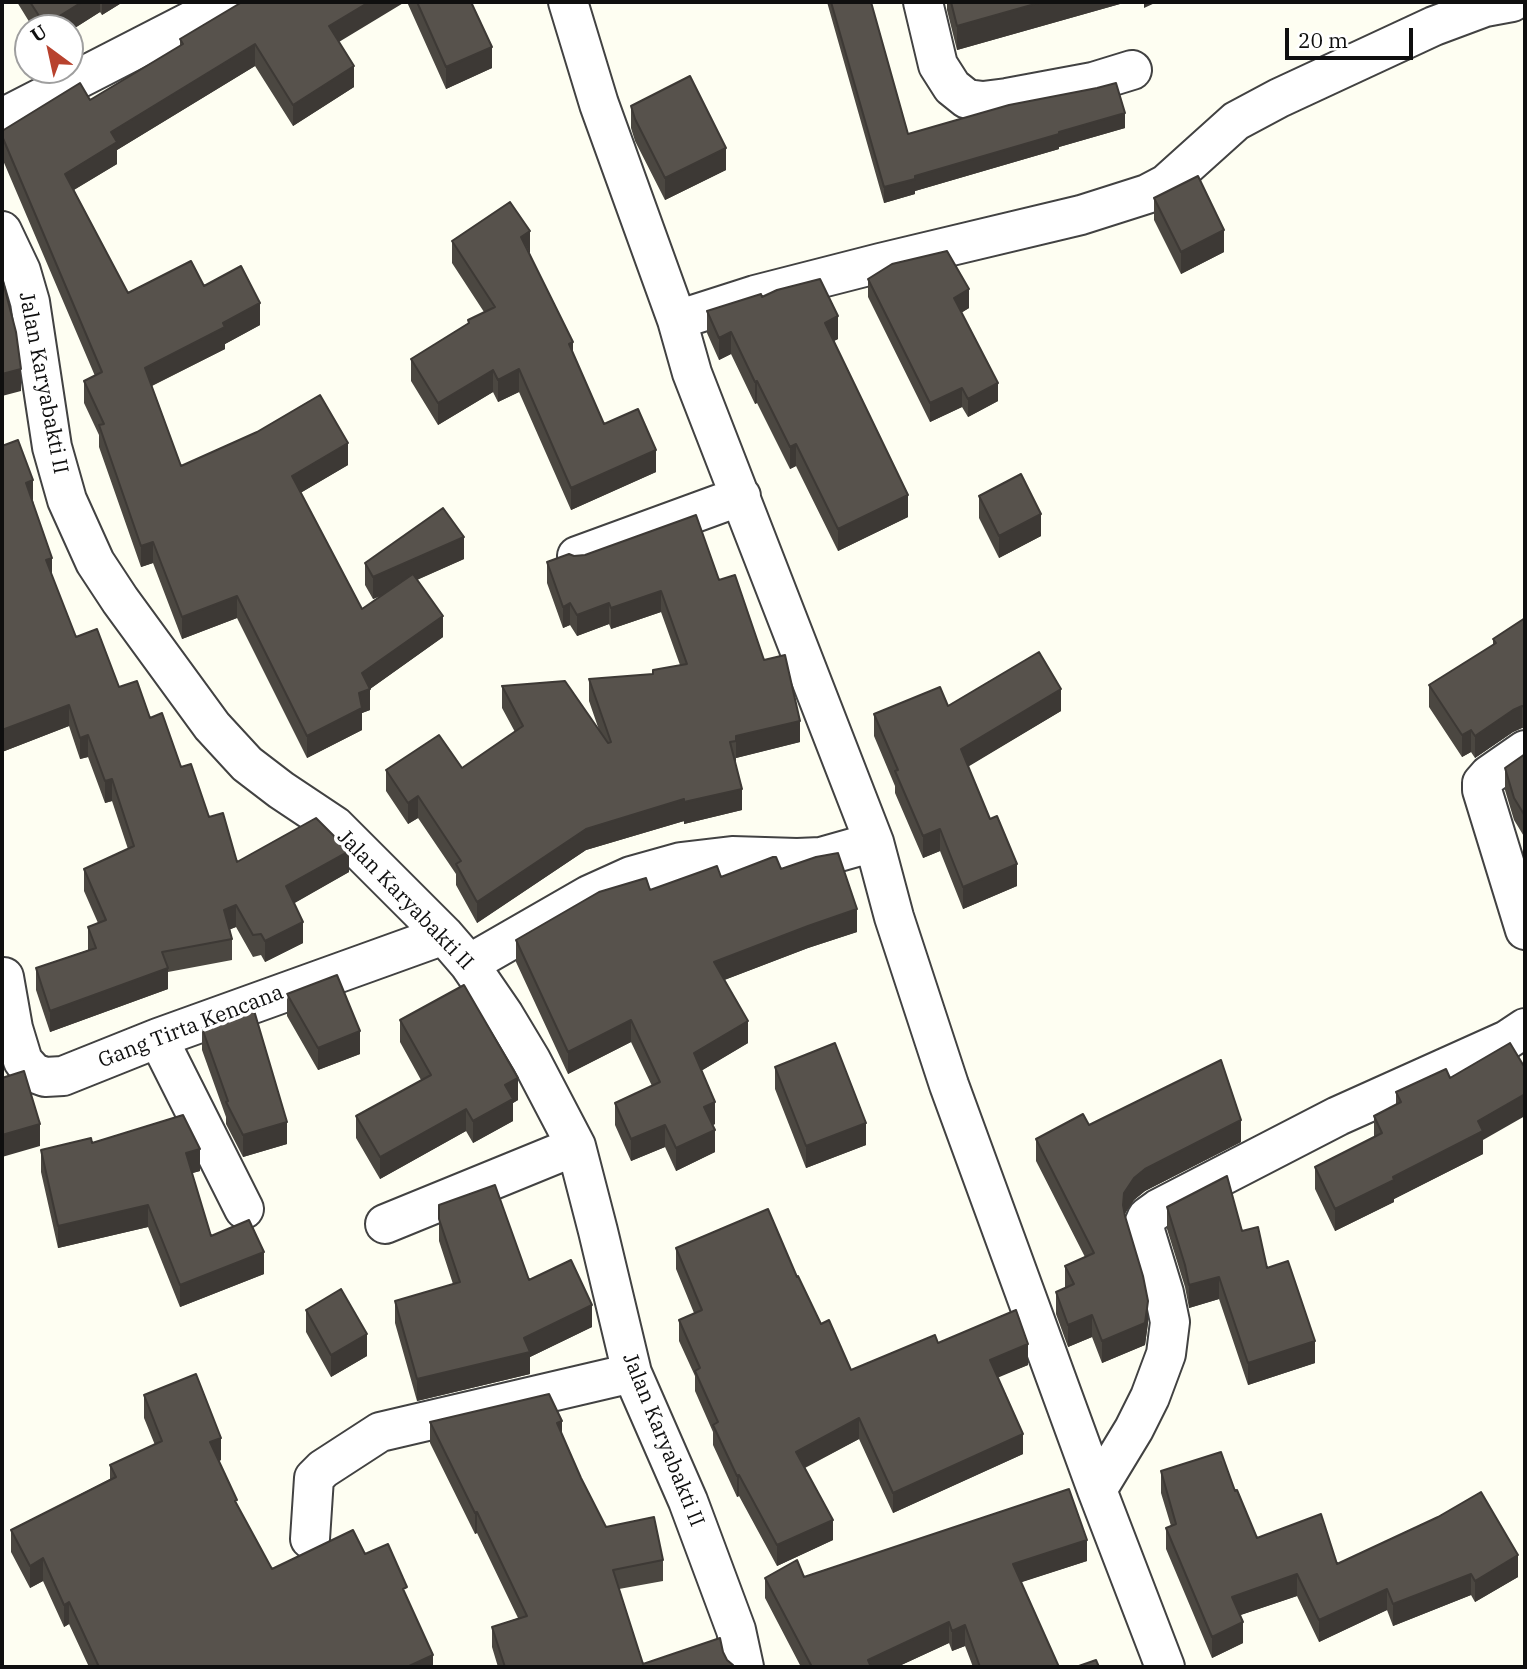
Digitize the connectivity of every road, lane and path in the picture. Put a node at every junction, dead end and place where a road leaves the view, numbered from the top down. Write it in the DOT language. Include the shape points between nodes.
graph roads {
  1 [pos="228,2"];
  2 [pos="568,2"];
  3 [pos="923,2"];
  4 [pos="1512,2"];
  5 [pos="1132,69"];
  6 [pos="2,118"];
  7 [pos="2,231"];
  8 [pos="677,320"];
  9 [pos="741,496"];
  10 [pos="577,556"];
  11 [pos="1525,750"];
  12 [pos="874,842"];
  13 [pos="1525,930"];
  14 [pos="444,935"];
  15 [pos="469,964"];
  16 [pos="4,977"];
  17 [pos="1525,1028"];
  18 [pos="158,1038"];
  19 [pos="576,1146"];
  20 [pos="244,1209"];
  21 [pos="385,1224"];
  22 [pos="632,1373"];
  23 [pos="1097,1490"];
  24 [pos="310,1539"];
  25 [pos="744,1667"];
  26 [pos="1165,1667"];
  1 -- 6 [label="street"];
  2 -- 8 [label="street" via="599,104"];
  3 -- 5 [label="street" via="938,65 952,87 967,99 1007,98 1093,82"];
  4 -- 8 [label="street" via="1434,26 1279,98 1236,121 1166,184 1147,194 1082,215 755,295"];
  7 -- 14 [label="street, Jalan Karyabakti II" via="30,302 51,447 67,500 94,562 229,745 281,790 335,826"];
  8 -- 9 [label="street" via="692,373"];
  9 -- 10 [label="street"];
  9 -- 12 [label="street"];
  11 -- 13 [label="street" via="1482,783"];
  12 -- 15 [label="street" via="821,857 732,856 681,862 631,876"];
  12 -- 23 [label="street" via="949,1085"];
  14 -- 15 [label="street, Jalan Karyabakti II"];
  14 -- 18 [label="street, Gang Tirta Kencana"];
  15 -- 19 [label="street, Jalan Karyabakti II" via="531,1060"];
  16 -- 18 [label="street, Gang Tirta Kencana" via="16,1039 23,1060 34,1073 62,1076"];
  17 -- 23 [label="street" via="1338,1116 1147,1217 1144,1224 1170,1322 1166,1354 1145,1408"];
  18 -- 20 [label="street"];
  19 -- 21 [label="street"];
  19 -- 22 [label="street, Jalan Karyabakti II"];
  22 -- 24 [label="street" via="380,1432 314,1478"];
  22 -- 25 [label="street, Jalan Karyabakti II" via="688,1501 736,1630"];
  23 -- 26 [label="street"];
}
